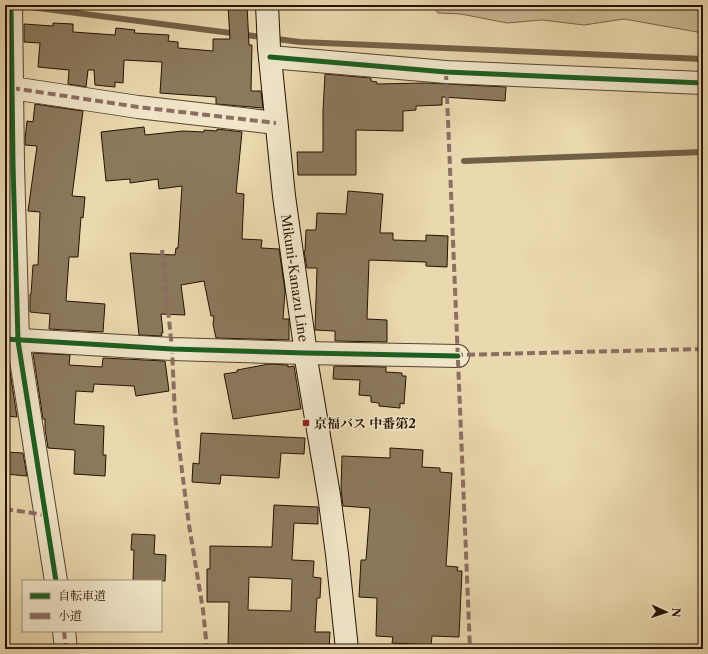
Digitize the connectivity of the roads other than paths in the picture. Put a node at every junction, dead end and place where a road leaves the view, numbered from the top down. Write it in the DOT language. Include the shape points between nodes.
graph roads {
  1 [pos="267,5"];
  2 [pos="11,20"];
  3 [pos="269,45"];
  4 [pos="703,83"];
  5 [pos="12,88"];
  6 [pos="276,123"];
  7 [pos="9,164"];
  8 [pos="12,340"];
  9 [pos="305,353"];
  10 [pos="458,356"];
  11 [pos="56,580"];
  12 [pos="64,632"];
  13 [pos="66,649"];
  14 [pos="347,649"];
  1 -- 3 [label="street, Mikuni-Kanazu Line"];
  2 -- 5 [label="street"];
  3 -- 4 [label="street" via="446,72"];
  3 -- 6 [label="street, Mikuni-Kanazu Line"];
  5 -- 6 [label="street" via="138,107"];
  5 -- 7 [label="street"];
  6 -- 9 [label="street, Mikuni-Kanazu Line"];
  7 -- 8 [label="street"];
  8 -- 9 [label="street"];
  8 -- 11 [label="street"];
  9 -- 10 [label="street"];
  9 -- 14 [label="street, Mikuni-Kanazu Line" via="329,495"];
  12 -- 13 [label="street"];
}
